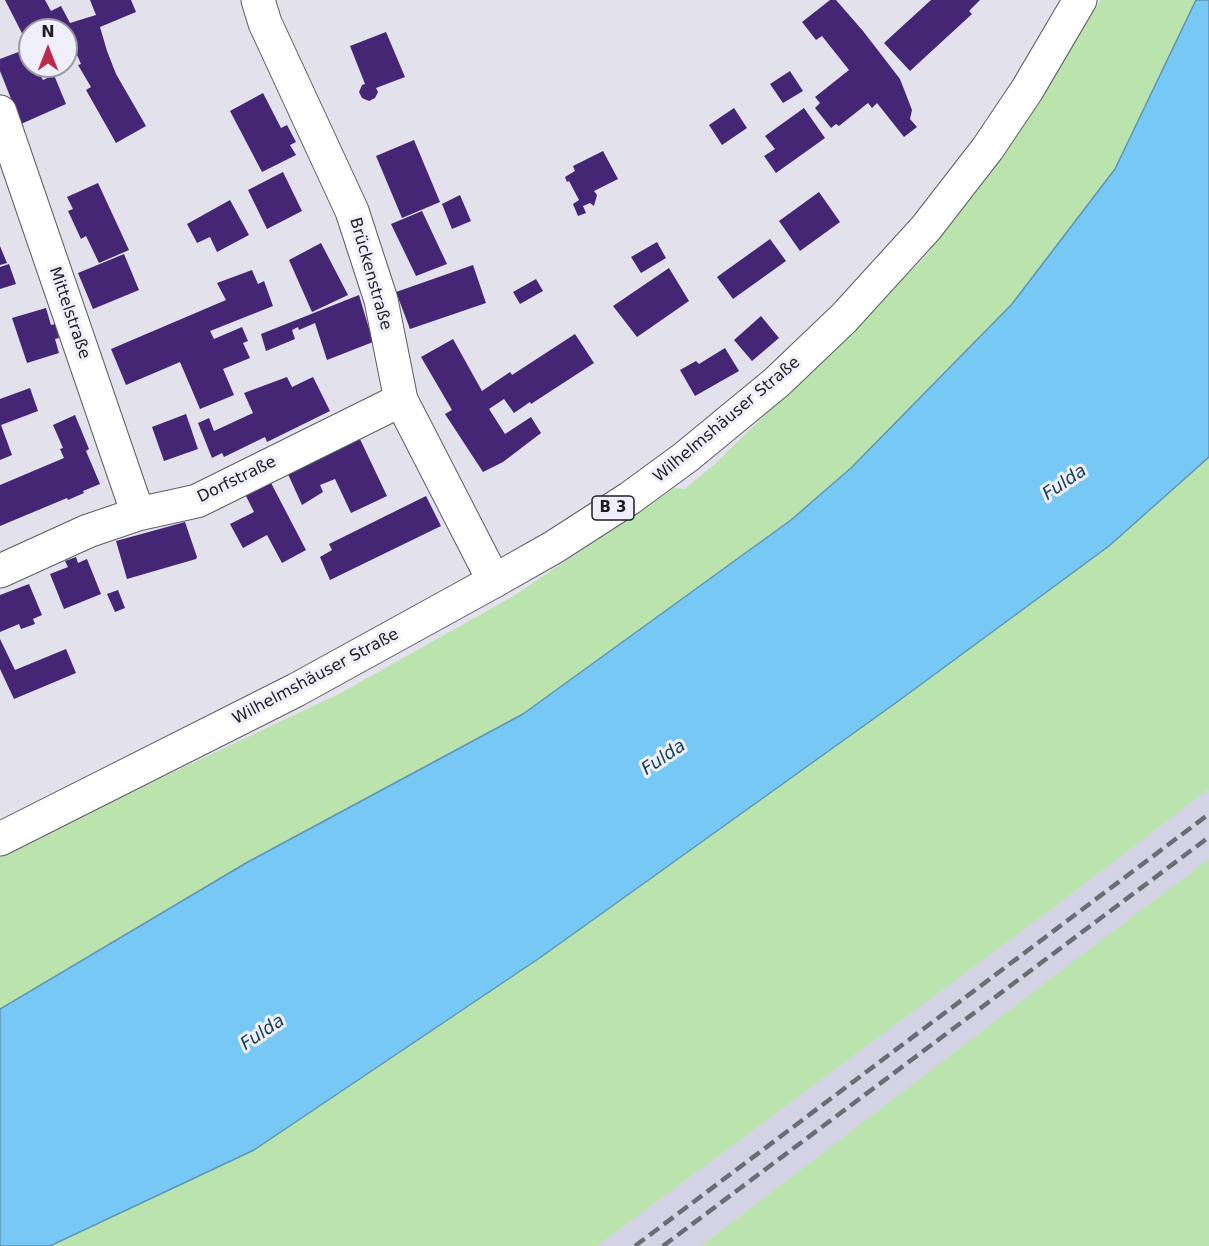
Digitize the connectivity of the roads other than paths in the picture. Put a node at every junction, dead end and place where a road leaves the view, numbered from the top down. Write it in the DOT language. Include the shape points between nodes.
graph roads {
  1 [pos="258,0"];
  2 [pos="1080,0"];
  3 [pos="0,112"];
  4 [pos="401,400"];
  5 [pos="138,514"];
  6 [pos="0,571"];
  7 [pos="494,580"];
  8 [pos="0,839"];
  1 -- 4 [label="street, Brückenstraße" via="354,217 381,300"];
  2 -- 7 [label="street, Wilhelmshäuser Straße / B 3" via="1027,90 976,164 926,228 844,318 777,382 686,457 620,504"];
  3 -- 5 [label="street, Mittelstraße"];
  4 -- 5 [label="street, Dorfstraße" via="197,501"];
  4 -- 7 [label="street, Brückenstraße"];
  5 -- 6 [label="street, Dorfstraße" via="88,531"];
  7 -- 8 [label="street, Wilhelmshäuser Straße / B 3" via="296,690"];
}
